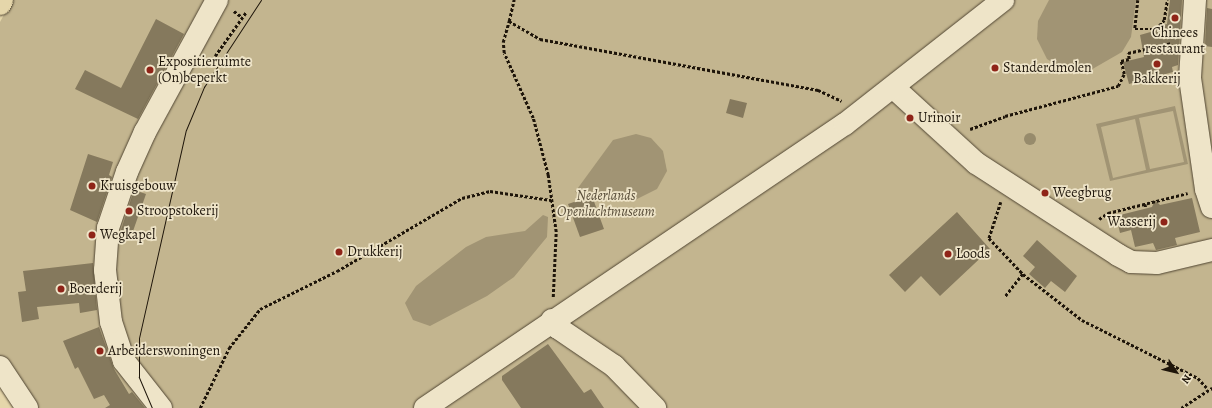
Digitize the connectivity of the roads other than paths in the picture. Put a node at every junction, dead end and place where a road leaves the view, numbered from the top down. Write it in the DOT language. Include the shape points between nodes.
graph roads {
  1 [pos="2,0"];
  2 [pos="217,0"];
  3 [pos="1003,0"];
  4 [pos="1195,0"];
  5 [pos="0,4"];
  6 [pos="894,88"];
  7 [pos="1209,198"];
  8 [pos="1212,250"];
  9 [pos="552,320"];
  10 [pos="0,367"];
  11 [pos="27,408"];
  12 [pos="161,408"];
  13 [pos="424,408"];
  14 [pos="655,408"];
  1 -- 5 [label="main road"];
  2 -- 12 [label="street" via="145,132 126,172 108,228 105,270 111,322 124,361"];
  3 -- 6 [label="street"];
  4 -- 7 [label="street" via="1190,78"];
  6 -- 8 [label="street" via="948,138 1007,184 1118,255 1143,264"];
  6 -- 9 [label="street"];
  9 -- 13 [label="street"];
  9 -- 14 [label="street" via="558,328 614,366"];
  10 -- 11 [label="street"];
}
